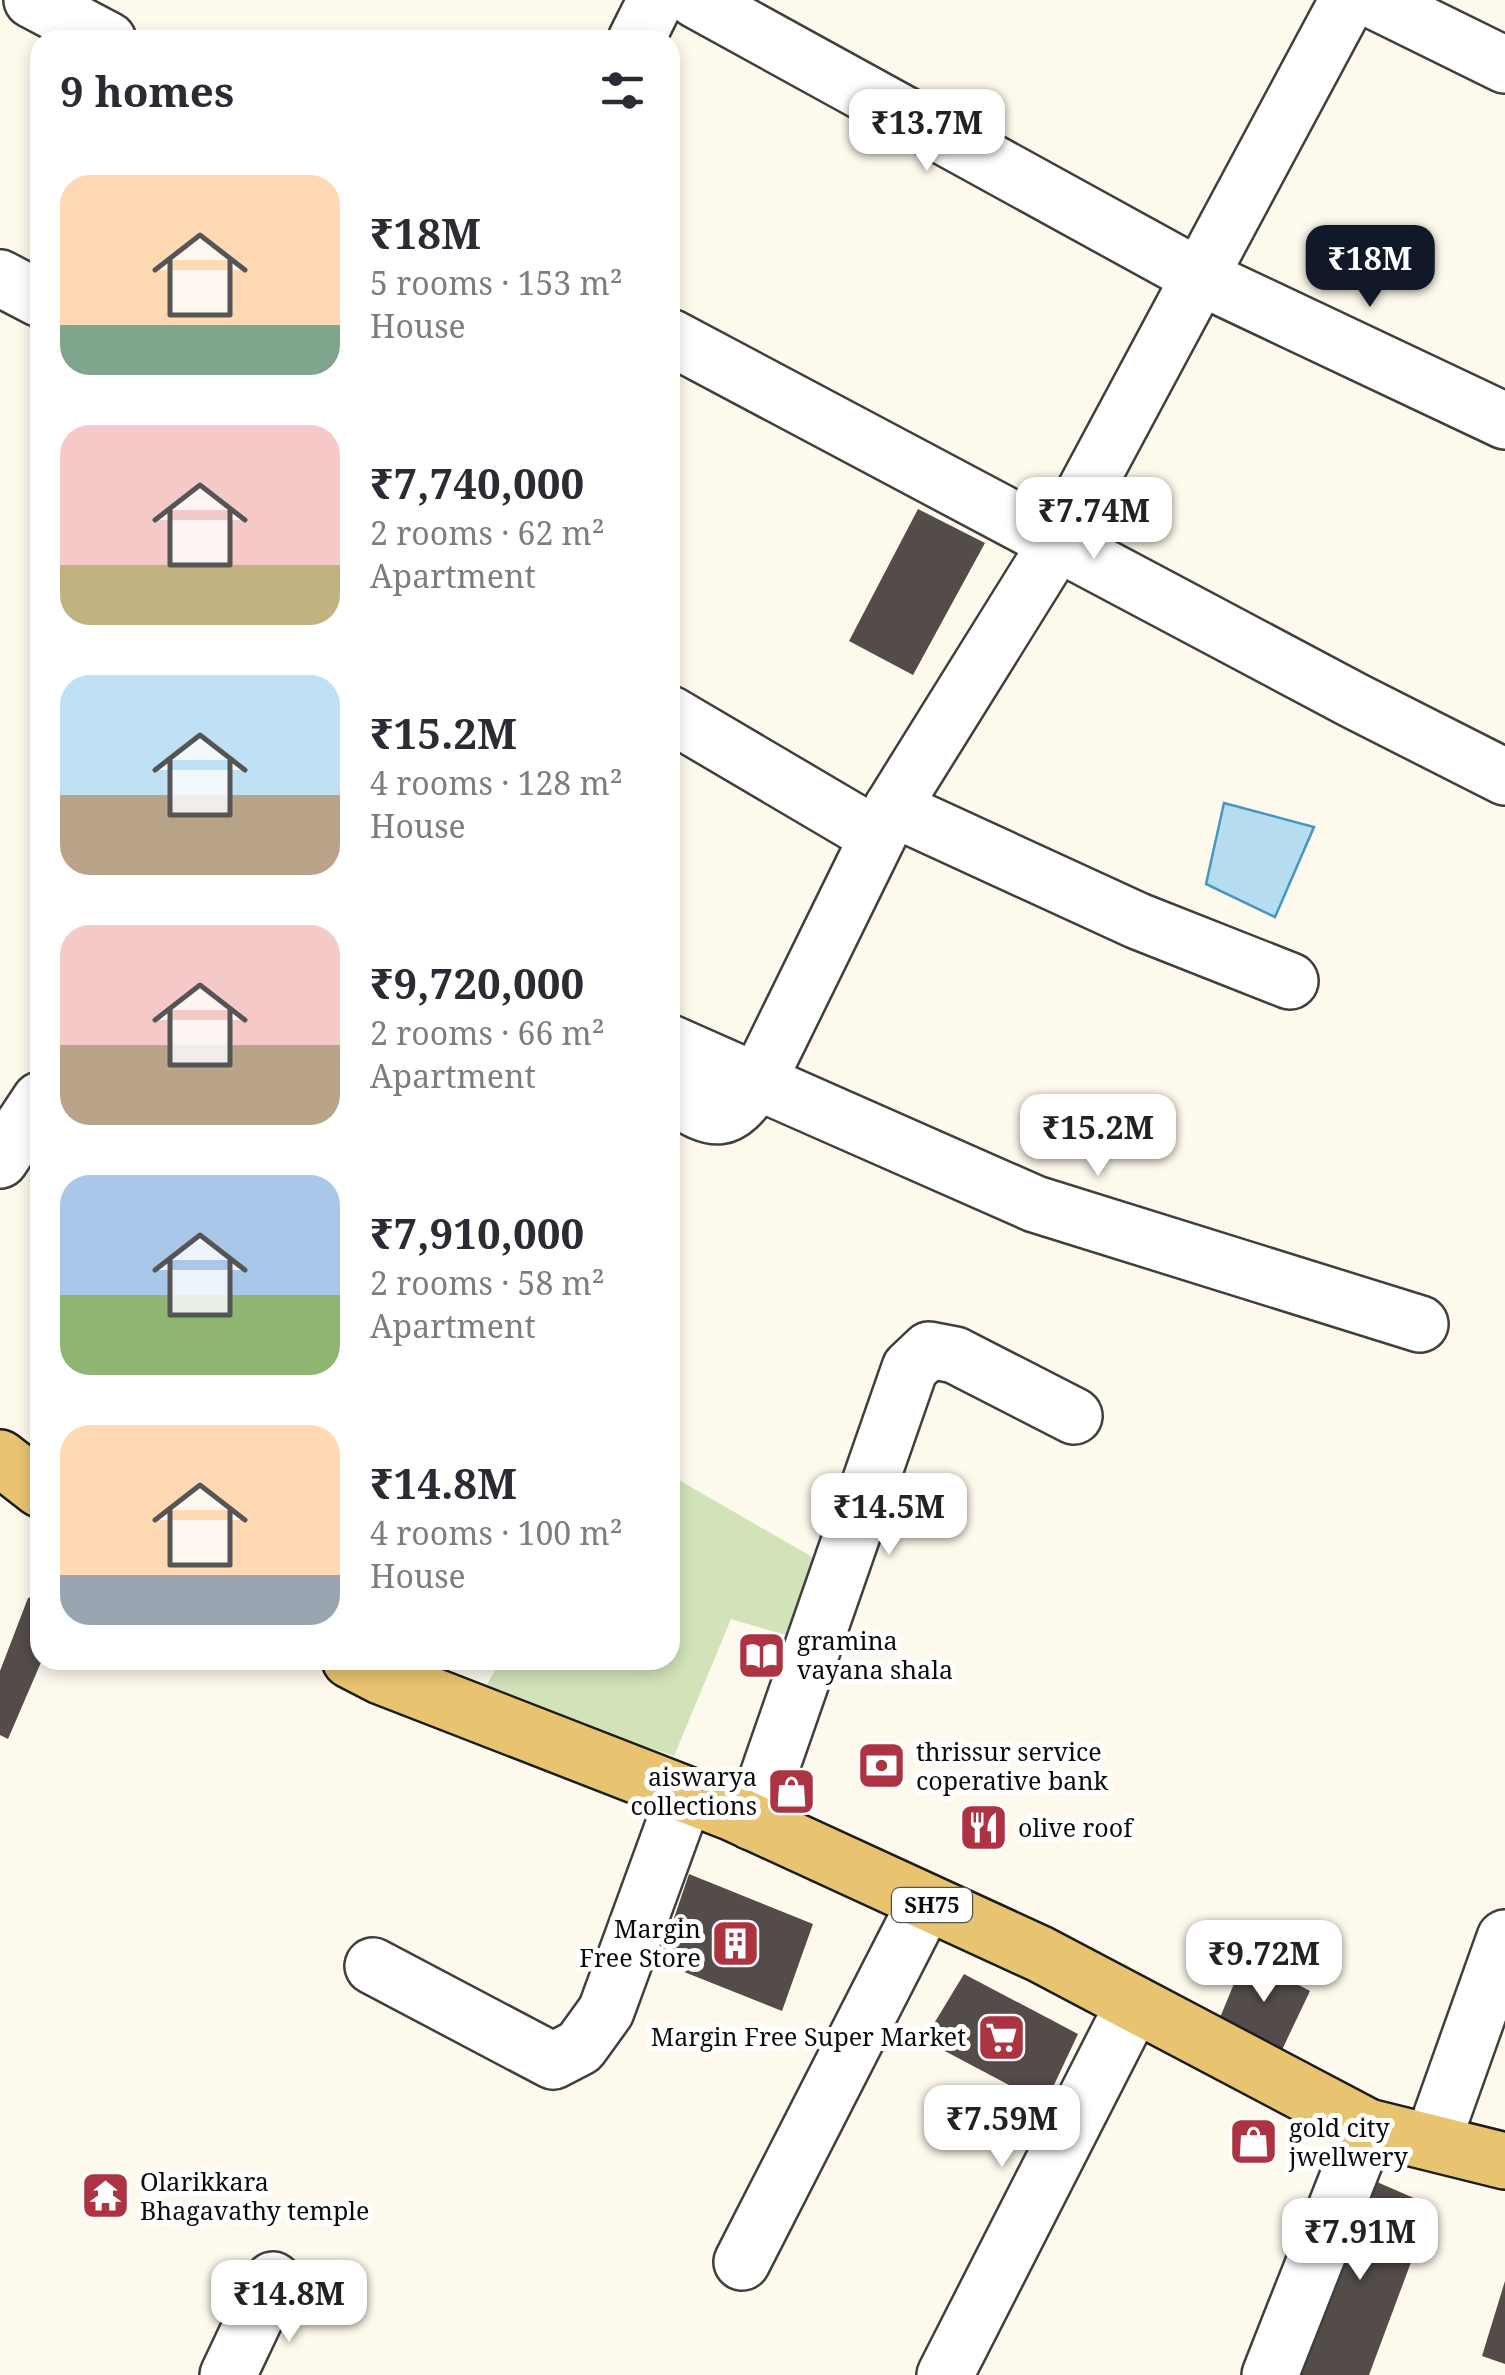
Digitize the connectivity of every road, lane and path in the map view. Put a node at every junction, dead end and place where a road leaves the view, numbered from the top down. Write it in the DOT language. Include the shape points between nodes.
graph roads {
  1 [pos="32,0"];
  2 [pos="656,0"];
  3 [pos="696,0"];
  4 [pos="1348,0"];
  5 [pos="1373,0"];
  6 [pos="89,30"];
  7 [pos="641,30"];
  8 [pos="1505,65"];
  9 [pos="1198,276"];
  10 [pos="0,278"];
  11 [pos="30,294"];
  12 [pos="680,342"];
  13 [pos="1505,421"];
  14 [pos="1056,543"];
  15 [pos="680,719"];
  16 [pos="1505,777"];
  17 [pos="884,822"];
  18 [pos="1290,980"];
  19 [pos="680,1047"];
  20 [pos="758,1082"];
  21 [pos="680,1102"];
  22 [pos="30,1119"];
  23 [pos="0,1160"];
  24 [pos="1420,1324"];
  25 [pos="1074,1416"];
  26 [pos="0,1458"];
  27 [pos="30,1481"];
  28 [pos="369,1670"];
  29 [pos="685,1795"];
  30 [pos="752,1822"];
  31 [pos="926,1902"];
  32 [pos="1505,1938"];
  33 [pos="373,1966"];
  34 [pos="1134,2004"];
  35 [pos="1368,2127"];
  36 [pos="1433,2140"];
  37 [pos="1505,2161"];
  38 [pos="742,2262"];
  39 [pos="273,2280"];
  40 [pos="228,2375"];
  41 [pos="945,2375"];
  42 [pos="1270,2375"];
  1 -- 6 [label="street"];
  2 -- 7 [label="street"];
  3 -- 9 [label="street"];
  4 -- 9 [label="street"];
  5 -- 8 [label="street"];
  9 -- 13 [label="street"];
  9 -- 14 [label="street"];
  10 -- 11 [label="street"];
  12 -- 14 [label="street"];
  14 -- 16 [label="street"];
  14 -- 17 [label="street"];
  15 -- 17 [label="street"];
  17 -- 18 [label="street"];
  17 -- 20 [label="street"];
  19 -- 20 [label="street"];
  20 -- 21 [label="street" via="736,1112 721,1117"];
  20 -- 24 [label="street" via="1036,1204"];
  22 -- 23 [label="street"];
  25 -- 30 [label="street" via="954,1354 929,1350 910,1368"];
  26 -- 27 [label="main road"];
  28 -- 29 [label="main road, SH75"];
  29 -- 30 [label="main road, SH75"];
  29 -- 33 [label="street" via="606,2011 580,2047 553,2061"];
  30 -- 31 [label="main road, SH75"];
  31 -- 34 [label="main road, SH75"];
  31 -- 38 [label="street"];
  32 -- 36 [label="street"];
  34 -- 35 [label="main road, SH75"];
  34 -- 41 [label="street"];
  35 -- 36 [label="main road, SH75"];
  35 -- 42 [label="street"];
  36 -- 37 [label="main road, SH75"];
  39 -- 40 [label="street"];
}
